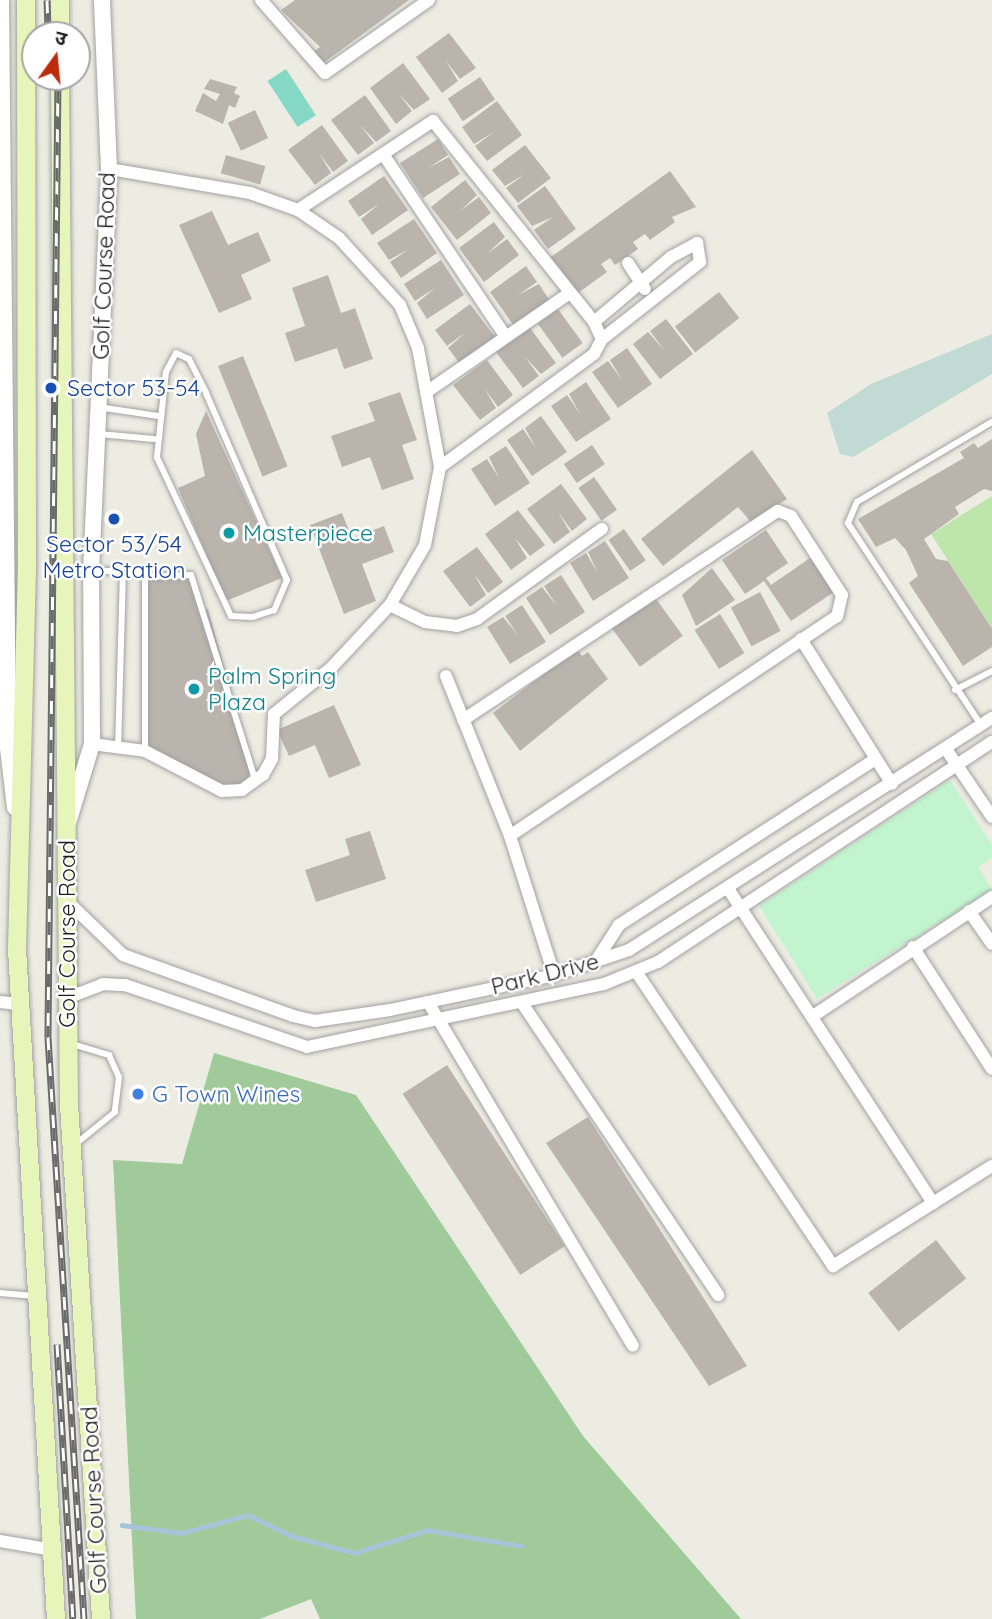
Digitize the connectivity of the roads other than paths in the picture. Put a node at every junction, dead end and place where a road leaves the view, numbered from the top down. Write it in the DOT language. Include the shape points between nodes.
graph roads {
  1 [pos="1,0"];
  2 [pos="26,0"];
  3 [pos="60,0"];
  4 [pos="102,0"];
  5 [pos="261,0"];
  6 [pos="429,0"];
  7 [pos="60,21"];
  8 [pos="60,91"];
  9 [pos="2,115"];
  10 [pos="2,151"];
  11 [pos="383,153"];
  12 [pos="109,169"];
  13 [pos="298,210"];
  14 [pos="671,257"];
  15 [pos="2,258"];
  16 [pos="628,263"];
  17 [pos="685,273"];
  18 [pos="641,282"];
  19 [pos="568,294"];
  20 [pos="652,299"];
  21 [pos="2,321"];
  22 [pos="594,321"];
  23 [pos="506,337"];
  24 [pos="602,339"];
  25 [pos="428,391"];
  26 [pos="98,407"];
  27 [pos="159,416"];
  28 [pos="992,422"];
  29 [pos="97,434"];
  30 [pos="154,439"];
  31 [pos="440,467"];
  32 [pos="602,529"];
  33 [pos="4,569"];
  34 [pos="123,571"];
  35 [pos="91,572"];
  36 [pos="146,575"];
  37 [pos="390,605"];
  38 [pos="801,639"];
  39 [pos="992,671"];
  40 [pos="446,676"];
  41 [pos="956,690"];
  42 [pos="463,720"];
  43 [pos="987,722"];
  44 [pos="992,742"];
  45 [pos="92,744"];
  46 [pos="118,746"];
  47 [pos="946,749"];
  48 [pos="145,751"];
  49 [pos="876,759"];
  50 [pos="958,766"];
  51 [pos="256,781"];
  52 [pos="892,784"];
  53 [pos="992,817"];
  54 [pos="64,835"];
  55 [pos="510,836"];
  56 [pos="19,842"];
  57 [pos="729,890"];
  58 [pos="992,897"];
  59 [pos="65,899"];
  60 [pos="741,905"];
  61 [pos="969,911"];
  62 [pos="992,944"];
  63 [pos="913,947"];
  64 [pos="134,960"];
  65 [pos="594,964"];
  66 [pos="637,973"];
  67 [pos="554,975"];
  68 [pos="125,985"];
  69 [pos="67,998"];
  70 [pos="0,1002"];
  71 [pos="428,1002"];
  72 [pos="522,1003"];
  73 [pos="19,1004"];
  74 [pos="813,1016"];
  75 [pos="437,1023"];
  76 [pos="67,1043"];
  77 [pos="992,1069"];
  78 [pos="71,1147"];
  79 [pos="992,1166"];
  80 [pos="933,1203"];
  81 [pos="0,1293"];
  82 [pos="718,1295"];
  83 [pos="35,1296"];
  84 [pos="633,1346"];
  85 [pos="0,1541"];
  86 [pos="53,1550"];
  87 [pos="102,1617"];
  88 [pos="56,1619"];
  1 -- 9 [label="street, Golf Course Road"];
  2 -- 56 [label="main road" via="27,567"];
  3 -- 7 [label="main road"];
  4 -- 12 [label="street, Golf Course Road"];
  5 -- 6 [label="street" via="326,73"];
  8 -- 54 [label="main road"];
  9 -- 10 [label="street, Golf Course Road"];
  10 -- 15 [label="street, Golf Course Road"];
  11 -- 13 [label="street"];
  11 -- 19 [label="street" via="424,123 442,126"];
  11 -- 23 [label="street"];
  12 -- 13 [label="street" via="184,178"];
  12 -- 26 [label="street, Golf Course Road"];
  13 -- 25 [label="street" via="339,238 400,305"];
  14 -- 17 [label="street"];
  14 -- 17 [label="street" via="697,243 702,258"];
  14 -- 18 [label="street"];
  15 -- 21 [label="street, Golf Course Road"];
  16 -- 18 [label="street"];
  17 -- 20 [label="street"];
  18 -- 20 [label="street"];
  18 -- 22 [label="street"];
  19 -- 22 [label="street"];
  19 -- 23 [label="street"];
  20 -- 24 [label="street"];
  21 -- 33 [label="street, Golf Course Road"];
  22 -- 24 [label="street"];
  23 -- 25 [label="street"];
  24 -- 31 [label="street" via="594,354"];
  25 -- 31 [label="street"];
  26 -- 27 [label="lane"];
  26 -- 29 [label="street, Golf Course Road"];
  27 -- 30 [label="lane"];
  27 -- 30 [label="lane" via="176,353 189,359 206,393 286,580 274,610 239,621 231,616"];
  28 -- 41 [label="lane" via="857,502 848,523"];
  29 -- 30 [label="lane"];
  29 -- 35 [label="street, Golf Course Road"];
  31 -- 37 [label="street" via="425,545"];
  32 -- 37 [label="street" via="477,619 457,626 425,622"];
  33 -- 56 [label="street, Golf Course Road" via="8,747"];
  34 -- 35 [label="lane"];
  34 -- 36 [label="lane"];
  34 -- 46 [label="lane"];
  35 -- 45 [label="street, Golf Course Road"];
  36 -- 48 [label="lane"];
  36 -- 51 [label="lane" via="194,578"];
  37 -- 51 [label="street" via="331,668 274,714 272,759"];
  38 -- 42 [label="street" via="837,616 843,603 791,516 778,511"];
  38 -- 49 [label="street"];
  38 -- 55 [label="street"];
  39 -- 41 [label="lane"];
  40 -- 42 [label="street"];
  41 -- 43 [label="lane"];
  42 -- 55 [label="street"];
  43 -- 47 [label="street, Park Drive"];
  44 -- 50 [label="street, Park Drive"];
  45 -- 46 [label="street"];
  45 -- 54 [label="street, Golf Course Road"];
  46 -- 48 [label="street"];
  47 -- 50 [label="street"];
  47 -- 52 [label="street, Park Drive"];
  48 -- 51 [label="street" via="222,792"];
  49 -- 52 [label="street"];
  49 -- 65 [label="street" via="619,925"];
  50 -- 53 [label="street"];
  50 -- 60 [label="street, Park Drive"];
  52 -- 57 [label="street, Park Drive"];
  54 -- 59 [label="main road, Golf Course Road"];
  55 -- 67 [label="street"];
  56 -- 73 [label="main road, Golf Course Road"];
  57 -- 60 [label="street"];
  57 -- 65 [label="street, Park Drive" via="629,950"];
  58 -- 61 [label="street"];
  59 -- 64 [label="street, Park Drive" via="114,949"];
  59 -- 69 [label="main road, Golf Course Road"];
  60 -- 66 [label="street, Park Drive"];
  60 -- 74 [label="street"];
  61 -- 62 [label="street"];
  61 -- 63 [label="street"];
  63 -- 74 [label="street"];
  63 -- 77 [label="street"];
  64 -- 68 [label="street"];
  64 -- 71 [label="street, Park Drive" via="315,1021"];
  65 -- 67 [label="street, Park Drive"];
  66 -- 72 [label="street, Park Drive"];
  66 -- 80 [label="street" via="828,1262 841,1265"];
  67 -- 71 [label="street, Park Drive"];
  68 -- 69 [label="street, Park Drive" via="103,984"];
  68 -- 75 [label="street, Park Drive" via="307,1047"];
  69 -- 76 [label="main road, Golf Course Road"];
  70 -- 73 [label="street"];
  71 -- 75 [label="street"];
  72 -- 75 [label="street, Park Drive"];
  72 -- 82 [label="street"];
  73 -- 83 [label="main road, Golf Course Road"];
  74 -- 80 [label="street"];
  75 -- 84 [label="street"];
  76 -- 78 [label="main road, Golf Course Road"];
  76 -- 78 [label="lane" via="109,1055 119,1077 109,1120"];
  78 -- 87 [label="main road, Golf Course Road"];
  79 -- 80 [label="street"];
  81 -- 83 [label="lane"];
  83 -- 86 [label="main road, Golf Course Road"];
  85 -- 86 [label="street"];
  86 -- 88 [label="main road, Golf Course Road"];
}
